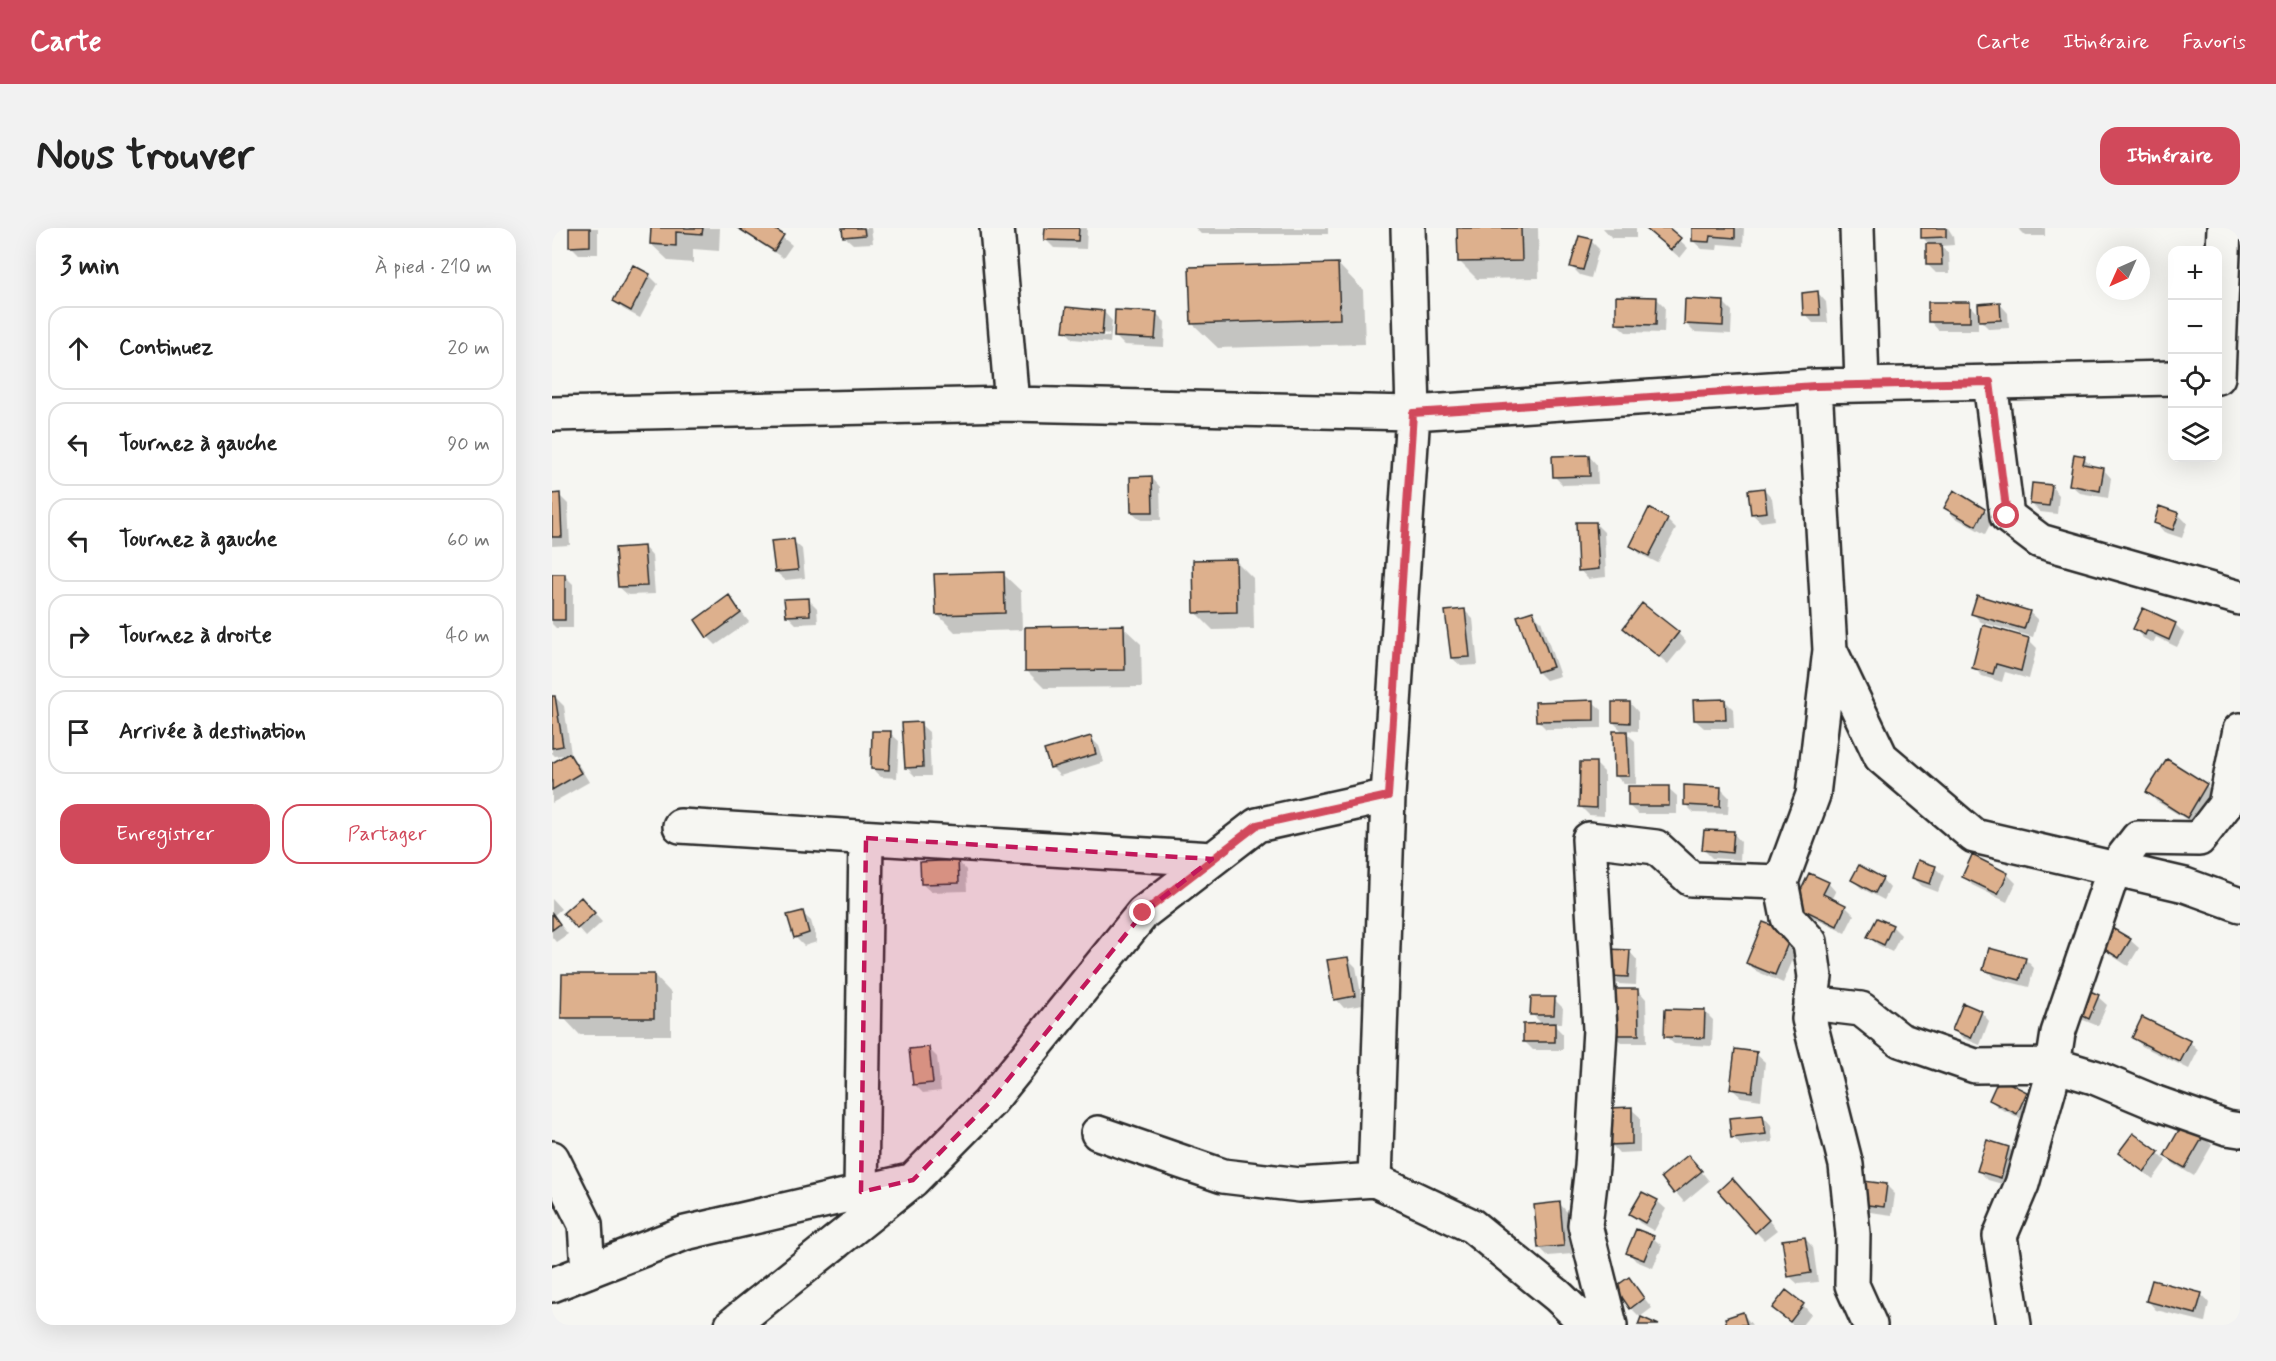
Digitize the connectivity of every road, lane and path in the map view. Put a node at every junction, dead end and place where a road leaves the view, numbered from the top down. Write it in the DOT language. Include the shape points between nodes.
graph roads {
  1 [pos="997,228"];
  2 [pos="1408,228"];
  3 [pos="1857,228"];
  4 [pos="2224,228"];
  5 [pos="2225,377"];
  6 [pos="2168,378"];
  7 [pos="1990,382"];
  8 [pos="1862,384"];
  9 [pos="1815,386"];
  10 [pos="1012,404"];
  11 [pos="1413,413"];
  12 [pos="552,414"];
  13 [pos="2240,598"];
  14 [pos="1830,650"];
  15 [pos="2240,730"];
  16 [pos="1388,796"];
  17 [pos="680,826"];
  18 [pos="866,838"];
  19 [pos="1212,859"];
  20 [pos="2114,869"];
  21 [pos="1781,882"];
  22 [pos="2240,905"];
  23 [pos="1811,1003"];
  24 [pos="2054,1065"];
  25 [pos="2240,1130"];
  26 [pos="1098,1133"];
  27 [pos="552,1158"];
  28 [pos="913,1180"];
  29 [pos="1375,1180"];
  30 [pos="861,1192"];
  31 [pos="588,1271"];
  32 [pos="552,1285"];
  33 [pos="732,1325"];
  34 [pos="1588,1325"];
  35 [pos="1610,1325"];
  36 [pos="1870,1325"];
  37 [pos="2014,1325"];
  1 -- 10 [label="street"];
  2 -- 11 [label="street"];
  3 -- 8 [label="street"];
  4 -- 5 [label="street"];
  6 -- 7 [label="street"];
  7 -- 8 [label="street"];
  7 -- 13 [label="street" via="2007,516 2040,541"];
  8 -- 9 [label="street"];
  9 -- 11 [label="street"];
  9 -- 14 [label="street"];
  10 -- 11 [label="street"];
  10 -- 12 [label="street"];
  11 -- 16 [label="street"];
  14 -- 20 [label="street" via="1881,757 1974,836"];
  14 -- 21 [label="street" via="1813,795"];
  15 -- 20 [label="street" via="2225,805 2199,839 2138,838"];
  16 -- 19 [label="street" via="1257,825"];
  16 -- 29 [label="street"];
  17 -- 18 [label="street"];
  18 -- 19 [label="street"];
  18 -- 30 [label="street"];
  19 -- 28 [label="street" via="1143,913 989,1103"];
  20 -- 22 [label="street" via="2185,885"];
  20 -- 24 [label="street" via="2058,1033"];
  21 -- 23 [label="street" via="1788,918 1810,942 1815,976"];
  21 -- 35 [label="street" via="1691,879 1656,847 1589,839 1600,1029 1585,1225"];
  23 -- 24 [label="street" via="1861,1009 1900,1040 1974,1066"];
  23 -- 36 [label="street" via="1809,1019 1846,1165 1853,1234 1852,1285"];
  24 -- 25 [label="street"];
  24 -- 37 [label="street" via="2022,1184 2000,1236"];
  26 -- 29 [label="street" via="1223,1176 1300,1185"];
  27 -- 31 [label="street" via="585,1224"];
  28 -- 30 [label="street"];
  28 -- 33 [label="street"];
  29 -- 34 [label="street" via="1472,1226"];
  30 -- 31 [label="street" via="685,1233"];
  31 -- 32 [label="street"];
}
